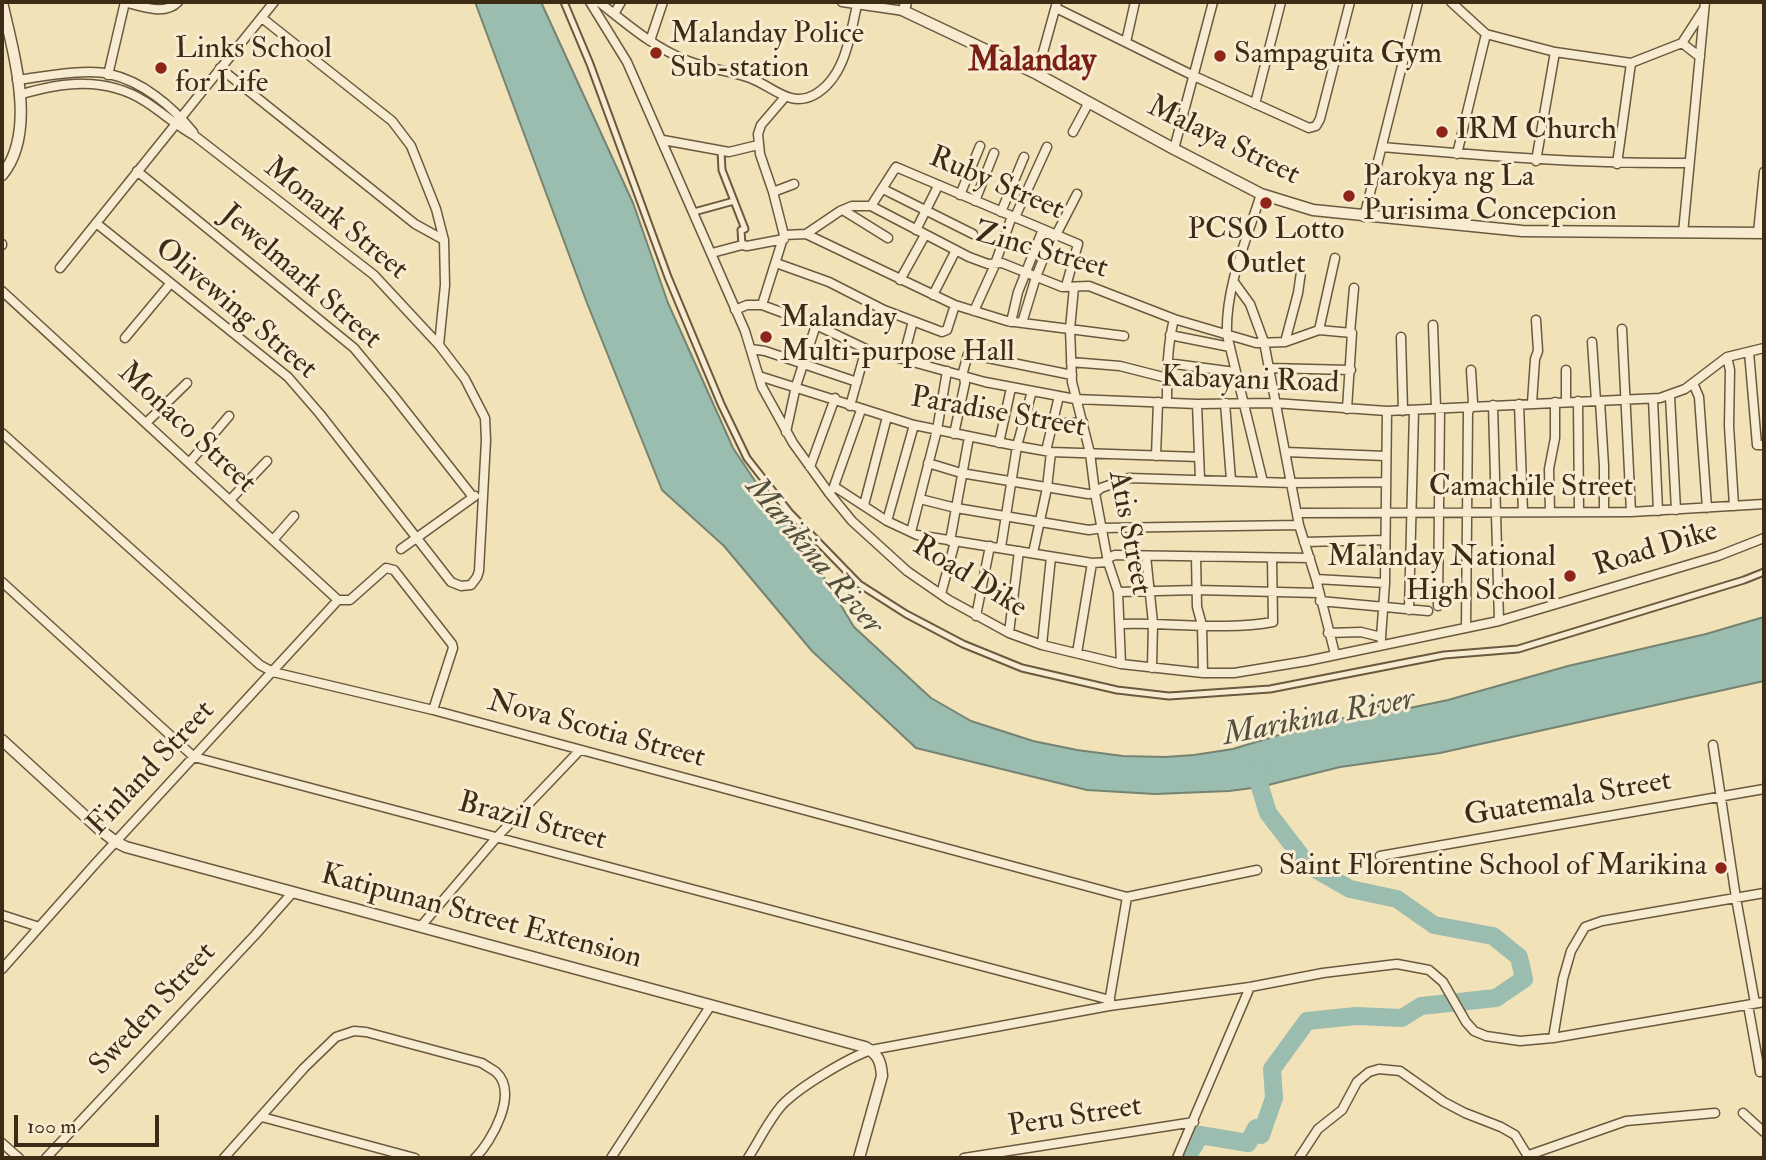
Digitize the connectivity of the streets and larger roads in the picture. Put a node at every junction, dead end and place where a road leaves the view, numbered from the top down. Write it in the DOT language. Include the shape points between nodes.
graph roads {
  1 [pos="2,2"];
  2 [pos="124,2"];
  3 [pos="178,2"];
  4 [pos="274,2"];
  5 [pos="564,2"];
  6 [pos="590,2"];
  7 [pos="599,2"];
  8 [pos="621,2"];
  9 [pos="663,2"];
  10 [pos="842,2"];
  11 [pos="1135,2"];
  12 [pos="1213,2"];
  13 [pos="1281,2"];
  14 [pos="1350,2"];
  15 [pos="1418,2"];
  16 [pos="1451,2"];
  17 [pos="857,5"];
  18 [pos="1056,5"];
  19 [pos="1705,5"];
  20 [pos="905,7"];
  21 [pos="614,13"];
  22 [pos="261,18"];
  23 [pos="1486,34"];
  24 [pos="650,41"];
  25 [pos="1126,43"];
  26 [pos="1682,43"];
  27 [pos="1555,52"];
  28 [pos="1700,57"];
  29 [pos="1631,63"];
  30 [pos="220,68"];
  31 [pos="108,73"];
  32 [pos="1037,74"];
  33 [pos="1194,76"];
  34 [pos="17,79"];
  35 [pos="105,85"];
  36 [pos="144,88"];
  37 [pos="19,94"];
  38 [pos="138,97"];
  39 [pos="785,97"];
  40 [pos="1089,102"];
  41 [pos="1255,104"];
  42 [pos="181,117"];
  43 [pos="174,125"];
  44 [pos="1073,132"];
  45 [pos="195,136"];
  46 [pos="663,140"];
  47 [pos="758,145"];
  48 [pos="980,146"];
  49 [pos="1047,147"];
  50 [pos="1382,148"];
  51 [pos="1174,149"];
  52 [pos="721,151"];
  53 [pos="993,153"];
  54 [pos="1457,154"];
  55 [pos="1024,157"];
  56 [pos="1536,161"];
  57 [pos="1689,163"];
  58 [pos="1617,164"];
  59 [pos="137,171"];
  60 [pos="1764,172"];
  61 [pos="2,175"];
  62 [pos="794,184"];
  63 [pos="938,186"];
  64 [pos="883,189"];
  65 [pos="773,192"];
  66 [pos="1077,194"];
  67 [pos="1261,194"];
  68 [pos="960,195"];
  69 [pos="734,201"];
  70 [pos="975,201"];
  71 [pos="871,206"];
  72 [pos="843,210"];
  73 [pos="694,212"];
  74 [pos="925,212"];
  75 [pos="1001,212"];
  76 [pos="1364,216"];
  77 [pos="1013,217"];
  78 [pos="96,223"];
  79 [pos="1042,229"];
  80 [pos="916,230"];
  81 [pos="1683,233"];
  82 [pos="1761,233"];
  83 [pos="806,234"];
  84 [pos="973,234"];
  85 [pos="1055,234"];
  86 [pos="925,235"];
  87 [pos="784,237"];
  88 [pos="888,239"];
  89 [pos="443,240"];
  90 [pos="742,245"];
  91 [pos="1079,246"];
  92 [pos="956,250"];
  93 [pos="712,253"];
  94 [pos="1335,258"];
  95 [pos="776,263"];
  96 [pos="994,264"];
  97 [pos="60,268"];
  98 [pos="1301,272"];
  99 [pos="1025,273"];
  100 [pos="1036,277"];
  101 [pos="900,280"];
  102 [pos="1234,282"];
  103 [pos="170,284"];
  104 [pos="1070,286"];
  105 [pos="1354,288"];
  106 [pos="2,291"];
  107 [pos="933,295"];
  108 [pos="762,305"];
  109 [pos="955,305"];
  110 [pos="735,310"];
  111 [pos="974,311"];
  112 [pos="1174,319"];
  113 [pos="1536,320"];
  114 [pos="913,321"];
  115 [pos="1011,322"];
  116 [pos="1022,323"];
  117 [pos="816,325"];
  118 [pos="1433,325"];
  119 [pos="1070,329"];
  120 [pos="1622,329"];
  121 [pos="1319,330"];
  122 [pos="1351,333"];
  123 [pos="1170,335"];
  124 [pos="1227,335"];
  125 [pos="1124,336"];
  126 [pos="1401,337"];
  127 [pos="125,338"];
  128 [pos="1264,342"];
  129 [pos="1285,342"];
  130 [pos="1592,342"];
  131 [pos="439,345"];
  132 [pos="1230,347"];
  133 [pos="1764,348"];
  134 [pos="751,349"];
  135 [pos="866,349"];
  136 [pos="1749,352"];
  137 [pos="1727,356"];
  138 [pos="903,359"];
  139 [pos="803,362"];
  140 [pos="1071,362"];
  141 [pos="1167,363"];
  142 [pos="1268,368"];
  143 [pos="1566,369"];
  144 [pos="1351,370"];
  145 [pos="1471,370"];
  146 [pos="947,371"];
  147 [pos="1235,372"];
  148 [pos="1072,375"];
  149 [pos="759,376"];
  150 [pos="964,376"];
  151 [pos="1167,377"];
  152 [pos="857,382"];
  153 [pos="187,383"];
  154 [pos="1693,383"];
  155 [pos="796,386"];
  156 [pos="1011,388"];
  157 [pos="1032,391"];
  158 [pos="1059,396"];
  159 [pos="1671,396"];
  160 [pos="835,398"];
  161 [pos="1075,399"];
  162 [pos="1653,399"];
  163 [pos="1625,400"];
  164 [pos="1578,401"];
  165 [pos="1598,401"];
  166 [pos="1163,402"];
  167 [pos="1555,402"];
  168 [pos="1566,402"];
  169 [pos="1225,403"];
  170 [pos="1243,403"];
  171 [pos="1274,403"];
  172 [pos="1532,403"];
  173 [pos="1197,404"];
  174 [pos="1519,404"];
  175 [pos="1493,405"];
  176 [pos="850,406"];
  177 [pos="1471,406"];
  178 [pos="1438,408"];
  179 [pos="1347,409"];
  180 [pos="861,410"];
  181 [pos="1415,410"];
  182 [pos="1387,411"];
  183 [pos="1403,411"];
  184 [pos="229,416"];
  185 [pos="887,417"];
  186 [pos="146,422"];
  187 [pos="1083,422"];
  188 [pos="1053,424"];
  189 [pos="914,425"];
  190 [pos="937,430"];
  191 [pos="786,432"];
  192 [pos="2,433"];
  193 [pos="954,435"];
  194 [pos="969,437"];
  195 [pos="999,443"];
  196 [pos="1764,445"];
  197 [pos="1017,446"];
  198 [pos="1048,452"];
  199 [pos="1286,452"];
  200 [pos="1090,453"];
  201 [pos="1156,456"];
  202 [pos="1385,456"];
  203 [pos="1199,457"];
  204 [pos="267,461"];
  205 [pos="190,463"];
  206 [pos="928,463"];
  207 [pos="810,467"];
  208 [pos="961,473"];
  209 [pos="1200,479"];
  210 [pos="1231,480"];
  211 [pos="1013,481"];
  212 [pos="1263,482"];
  213 [pos="1385,482"];
  214 [pos="1292,483"];
  215 [pos="1047,488"];
  216 [pos="832,490"];
  217 [pos="482,492"];
  218 [pos="1095,493"];
  219 [pos="473,497"];
  220 [pos="920,499"];
  221 [pos="230,500"];
  222 [pos="1764,504"];
  223 [pos="864,505"];
  224 [pos="1734,506"];
  225 [pos="956,508"];
  226 [pos="1707,508"];
  227 [pos="1676,510"];
  228 [pos="1386,512"];
  229 [pos="1523,512"];
  230 [pos="1550,512"];
  231 [pos="1579,512"];
  232 [pos="1604,512"];
  233 [pos="1631,512"];
  234 [pos="1658,512"];
  235 [pos="1297,513"];
  236 [pos="1412,513"];
  237 [pos="1495,513"];
  238 [pos="1440,514"];
  239 [pos="1467,514"];
  240 [pos="294,516"];
  241 [pos="1006,516"];
  242 [pos="887,521"];
  243 [pos="1039,522"];
  244 [pos="1299,525"];
  245 [pos="1102,528"];
  246 [pos="911,532"];
  247 [pos="417,537"];
  248 [pos="1764,538"];
  249 [pos="273,540"];
  250 [pos="1385,540"];
  251 [pos="952,541"];
  252 [pos="1304,542"];
  253 [pos="990,546"];
  254 [pos="1001,547"];
  255 [pos="401,549"];
  256 [pos="1019,551"];
  257 [pos="1033,553"];
  258 [pos="1146,556"];
  259 [pos="1051,557"];
  260 [pos="1196,557"];
  261 [pos="1272,558"];
  262 [pos="1310,558"];
  263 [pos="1108,560"];
  264 [pos="1092,563"];
  265 [pos="1764,572"];
  266 [pos="1316,579"];
  267 [pos="2,582"];
  268 [pos="1385,583"];
  269 [pos="1197,590"];
  270 [pos="1272,590"];
  271 [pos="1151,591"];
  272 [pos="1118,592"];
  273 [pos="941,594"];
  274 [pos="1319,597"];
  275 [pos="338,600"];
  276 [pos="1438,606"];
  277 [pos="1383,607"];
  278 [pos="1409,610"];
  279 [pos="1428,611"];
  280 [pos="976,616"];
  281 [pos="1499,621"];
  282 [pos="1153,623"];
  283 [pos="1121,624"];
  284 [pos="1202,625"];
  285 [pos="1466,628"];
  286 [pos="1009,633"];
  287 [pos="1328,633"];
  288 [pos="1381,641"];
  289 [pos="1042,645"];
  290 [pos="1077,653"];
  291 [pos="1335,654"];
  292 [pos="1121,664"];
  293 [pos="1152,668"];
  294 [pos="273,672"];
  295 [pos="1203,673"];
  296 [pos="433,710"];
  297 [pos="2,740"];
  298 [pos="1713,745"];
  299 [pos="580,750"];
  300 [pos="194,757"];
  301 [pos="1764,789"];
  302 [pos="1720,797"];
  303 [pos="497,837"];
  304 [pos="116,842"];
  305 [pos="1380,856"];
  306 [pos="1257,870"];
  307 [pos="293,892"];
  308 [pos="1764,893"];
  309 [pos="1127,897"];
  310 [pos="1736,898"];
  311 [pos="2,915"];
  312 [pos="421,926"];
  313 [pos="39,927"];
  314 [pos="2,970"];
  315 [pos="1250,986"];
  316 [pos="1109,1003"];
  317 [pos="1756,1003"];
  318 [pos="711,1005"];
  319 [pos="1553,1038"];
  320 [pos="871,1050"];
  321 [pos="1760,1072"];
  322 [pos="1715,1113"];
  323 [pos="1743,1113"];
  324 [pos="262,1117"];
  325 [pos="1194,1122"];
  326 [pos="1764,1132"];
  327 [pos="2,1143"];
  328 [pos="1529,1157"];
  329 [pos="19,1158"];
  330 [pos="46,1158"];
  331 [pos="224,1158"];
  332 [pos="415,1158"];
  333 [pos="475,1158"];
  334 [pos="611,1158"];
  335 [pos="748,1158"];
  336 [pos="859,1158"];
  337 [pos="964,1158"];
  338 [pos="1177,1158"];
  339 [pos="1299,1158"];
  1 -- 34 [label="street"];
  2 -- 3 [label="street" via="161,9"];
  2 -- 31 [label="street"];
  4 -- 22 [label="street"];
  5 -- 265 [label="street" via="668,277 747,458 789,513 859,584 963,644 1022,668 1117,690 1168,696 1270,689 1444,655 1518,649"];
  6 -- 46 [label="street, Road Dike" via="619,47"];
  7 -- 21 [label="street"];
  8 -- 21 [label="street"];
  9 -- 24 [label="street"];
  10 -- 17 [label="street"];
  11 -- 25 [label="street"];
  12 -- 33 [label="street"];
  13 -- 41 [label="street"];
  14 -- 41 [label="street" via="1316,126 1307,128"];
  15 -- 50 [label="street"];
  16 -- 23 [label="street"];
  17 -- 20 [label="street"];
  17 -- 39 [label="street" via="831,81 810,97"];
  18 -- 25 [label="street"];
  18 -- 32 [label="street"];
  19 -- 26 [label="street"];
  19 -- 28 [label="street"];
  20 -- 32 [label="street, Malaya Street"];
  21 -- 24 [label="street"];
  22 -- 30 [label="street"];
  22 -- 89 [label="street" via="392,121 411,146"];
  23 -- 27 [label="street"];
  23 -- 54 [label="street"];
  24 -- 39 [label="street" via="688,61 754,79"];
  25 -- 33 [label="street"];
  26 -- 28 [label="street"];
  26 -- 29 [label="street"];
  27 -- 29 [label="street"];
  27 -- 56 [label="street"];
  28 -- 57 [label="street"];
  29 -- 58 [label="street"];
  30 -- 42 [label="street"];
  30 -- 89 [label="street" via="415,224"];
  31 -- 34 [label="street, Monark Street"];
  31 -- 35 [label="street"];
  31 -- 36 [label="street, Monark Street"];
  32 -- 40 [label="street, Malaya Street"];
  33 -- 41 [label="street"];
  33 -- 51 [label="street"];
  34 -- 37 [label="street"];
  35 -- 37 [label="street, Monark Street" via="86,82"];
  35 -- 38 [label="street, Monark Street"];
  36 -- 38 [label="street"];
  36 -- 42 [label="street, Monark Street"];
  37 -- 61 [label="street" via="18,145"];
  38 -- 43 [label="street, Monark Street"];
  39 -- 47 [label="street" via="761,125"];
  40 -- 44 [label="street"];
  40 -- 51 [label="street, Malaya Street"];
  42 -- 43 [label="street"];
  42 -- 45 [label="street, Monark Street"];
  43 -- 45 [label="street, Monark Street"];
  43 -- 59 [label="street"];
  45 -- 131 [label="street, Monark Street" via="374,275"];
  46 -- 52 [label="street"];
  46 -- 73 [label="street, Road Dike"];
  47 -- 52 [label="street"];
  47 -- 65 [label="street"];
  48 -- 68 [label="street"];
  49 -- 77 [label="street"];
  50 -- 54 [label="street"];
  50 -- 76 [label="street"];
  51 -- 67 [label="street, Malaya Street"];
  52 -- 69 [label="street" via="722,170"];
  53 -- 70 [label="street"];
  54 -- 56 [label="street"];
  55 -- 75 [label="street"];
  56 -- 58 [label="street"];
  57 -- 58 [label="street"];
  57 -- 81 [label="street"];
  59 -- 78 [label="street"];
  59 -- 219 [label="street, Jewelmark Street" via="354,348"];
  60 -- 82 [label="street"];
  62 -- 65 [label="street"];
  63 -- 64 [label="street, Ruby Street" via="895,166"];
  63 -- 68 [label="street, Ruby Street"];
  63 -- 74 [label="street"];
  64 -- 71 [label="street"];
  64 -- 74 [label="street"];
  65 -- 87 [label="street"];
  66 -- 85 [label="street"];
  67 -- 76 [label="street, Malaya Street" via="1313,210"];
  67 -- 102 [label="street"];
  68 -- 70 [label="street, Ruby Street"];
  69 -- 73 [label="street"];
  69 -- 90 [label="street" via="745,229 741,230"];
  70 -- 75 [label="street, Ruby Street"];
  71 -- 72 [label="street"];
  71 -- 80 [label="street, Zinc Street"];
  72 -- 83 [label="street"];
  72 -- 88 [label="street"];
  73 -- 93 [label="street, Road Dike"];
  74 -- 80 [label="street"];
  74 -- 84 [label="street"];
  75 -- 77 [label="street, Ruby Street"];
  76 -- 81 [label="street, Malaya Street" via="1522,231"];
  77 -- 79 [label="street, Ruby Street"];
  77 -- 96 [label="street"];
  78 -- 97 [label="street"];
  78 -- 103 [label="street, Olivewing Street"];
  79 -- 85 [label="street, Ruby Street"];
  79 -- 99 [label="street"];
  80 -- 86 [label="street, Zinc Street"];
  81 -- 82 [label="street, Malaya Street"];
  83 -- 87 [label="street"];
  83 -- 101 [label="street"];
  85 -- 91 [label="street, Ruby Street"];
  85 -- 100 [label="street"];
  86 -- 92 [label="street, Zinc Street"];
  86 -- 101 [label="street"];
  87 -- 90 [label="street"];
  87 -- 95 [label="street"];
  89 -- 131 [label="street" via="444,312"];
  90 -- 93 [label="street"];
  91 -- 104 [label="street, Atis Street"];
  92 -- 96 [label="street, Zinc Street"];
  92 -- 107 [label="street"];
  93 -- 110 [label="street, Road Dike"];
  94 -- 121 [label="street"];
  95 -- 108 [label="street"];
  95 -- 114 [label="street"];
  96 -- 99 [label="street, Zinc Street"];
  96 -- 111 [label="street"];
  98 -- 129 [label="street"];
  99 -- 100 [label="street, Zinc Street"];
  99 -- 115 [label="street"];
  100 -- 104 [label="street, Zinc Street"];
  100 -- 116 [label="street"];
  101 -- 107 [label="street"];
  102 -- 124 [label="street"];
  102 -- 128 [label="street" via="1250,304"];
  103 -- 127 [label="street"];
  103 -- 247 [label="street, Olivewing Street" via="288,377"];
  104 -- 112 [label="street, Zinc Street" via="1089,286"];
  104 -- 119 [label="street, Atis Street"];
  105 -- 122 [label="street"];
  106 -- 186 [label="street, Monaco Street"];
  107 -- 109 [label="street"];
  108 -- 110 [label="street"];
  108 -- 117 [label="street, Kabayani Road"];
  109 -- 111 [label="street"];
  109 -- 114 [label="street" via="944,332"];
  110 -- 134 [label="street, Road Dike"];
  111 -- 115 [label="street"];
  112 -- 123 [label="street"];
  112 -- 124 [label="street, Zinc Street"];
  113 -- 172 [label="street"];
  114 -- 138 [label="street"];
  115 -- 116 [label="street"];
  116 -- 119 [label="street"];
  117 -- 135 [label="street, Kabayani Road"];
  117 -- 139 [label="street"];
  118 -- 178 [label="street"];
  119 -- 125 [label="street"];
  119 -- 140 [label="street, Atis Street"];
  120 -- 163 [label="street"];
  121 -- 122 [label="street"];
  121 -- 129 [label="street, Zinc Street"];
  122 -- 144 [label="street"];
  123 -- 132 [label="street"];
  123 -- 141 [label="street"];
  124 -- 128 [label="street, Zinc Street"];
  124 -- 132 [label="street"];
  126 -- 183 [label="street"];
  128 -- 129 [label="street, Zinc Street"];
  128 -- 142 [label="street"];
  130 -- 165 [label="street"];
  131 -- 217 [label="street, Monark Street" via="465,379 485,418"];
  132 -- 147 [label="street"];
  133 -- 136 [label="street, Kabayani Road"];
  134 -- 139 [label="street"];
  134 -- 149 [label="street, Road Dike"];
  135 -- 138 [label="street, Kabayani Road"];
  135 -- 152 [label="street"];
  136 -- 137 [label="street, Kabayani Road"];
  136 -- 196 [label="street" via="1757,445"];
  137 -- 154 [label="street, Kabayani Road"];
  137 -- 224 [label="street"];
  138 -- 146 [label="street, Kabayani Road"];
  139 -- 152 [label="street"];
  139 -- 155 [label="street"];
  140 -- 148 [label="street, Atis Street"];
  140 -- 151 [label="street" via="1120,366"];
  141 -- 147 [label="street"];
  141 -- 151 [label="street"];
  142 -- 144 [label="street"];
  142 -- 171 [label="street"];
  143 -- 168 [label="street"];
  144 -- 179 [label="street"];
  145 -- 177 [label="street"];
  146 -- 150 [label="street, Kabayani Road"];
  146 -- 190 [label="street"];
  147 -- 170 [label="street"];
  148 -- 150 [label="street" via="970,354"];
  148 -- 161 [label="street, Atis Street"];
  149 -- 155 [label="street, Paradise Street"];
  149 -- 191 [label="street, Road Dike"];
  150 -- 156 [label="street, Kabayani Road"];
  150 -- 193 [label="street"];
  151 -- 166 [label="street"];
  152 -- 176 [label="street"];
  153 -- 186 [label="street"];
  154 -- 159 [label="street, Kabayani Road"];
  154 -- 226 [label="street" via="1699,397"];
  155 -- 160 [label="street, Paradise Street"];
  155 -- 191 [label="street"];
  156 -- 157 [label="street, Kabayani Road"];
  156 -- 195 [label="street"];
  157 -- 158 [label="street, Kabayani Road"];
  157 -- 197 [label="street"];
  158 -- 161 [label="street, Kabayani Road"];
  158 -- 188 [label="street"];
  159 -- 162 [label="street, Kabayani Road"];
  159 -- 227 [label="street"];
  160 -- 176 [label="street, Paradise Street"];
  160 -- 207 [label="street"];
  161 -- 166 [label="street, Kabayani Road"];
  161 -- 187 [label="street, Atis Street"];
  162 -- 163 [label="street, Kabayani Road"];
  162 -- 234 [label="street"];
  163 -- 165 [label="street, Kabayani Road"];
  163 -- 233 [label="street"];
  164 -- 165 [label="street, Kabayani Road"];
  164 -- 168 [label="street, Kabayani Road"];
  164 -- 231 [label="street"];
  165 -- 232 [label="street"];
  166 -- 173 [label="street, Kabayani Road"];
  166 -- 201 [label="street"];
  167 -- 168 [label="street, Kabayani Road"];
  167 -- 172 [label="street, Kabayani Road"];
  167 -- 230 [label="street"];
  169 -- 170 [label="street, Kabayani Road"];
  169 -- 173 [label="street, Kabayani Road"];
  169 -- 210 [label="street"];
  170 -- 171 [label="street, Kabayani Road"];
  170 -- 212 [label="street"];
  171 -- 179 [label="street, Kabayani Road"];
  171 -- 199 [label="street"];
  172 -- 174 [label="street, Kabayani Road"];
  173 -- 203 [label="street"];
  174 -- 175 [label="street, Kabayani Road"];
  174 -- 229 [label="street"];
  175 -- 177 [label="street, Kabayani Road"];
  175 -- 237 [label="street"];
  176 -- 180 [label="street, Paradise Street"];
  177 -- 178 [label="street, Kabayani Road"];
  177 -- 239 [label="street"];
  178 -- 181 [label="street, Kabayani Road"];
  178 -- 238 [label="street"];
  179 -- 182 [label="street, Kabayani Road"];
  180 -- 185 [label="street, Paradise Street"];
  180 -- 216 [label="street"];
  181 -- 183 [label="street, Kabayani Road"];
  181 -- 236 [label="street"];
  182 -- 183 [label="street, Kabayani Road"];
  182 -- 202 [label="street"];
  184 -- 205 [label="street"];
  185 -- 189 [label="street, Paradise Street"];
  185 -- 223 [label="street"];
  186 -- 205 [label="street, Monaco Street"];
  187 -- 188 [label="street"];
  187 -- 200 [label="street, Atis Street"];
  188 -- 198 [label="street"];
  189 -- 190 [label="street, Paradise Street"];
  189 -- 242 [label="street"];
  190 -- 193 [label="street, Paradise Street"];
  190 -- 206 [label="street"];
  191 -- 207 [label="street, Road Dike"];
  192 -- 294 [label="street, Nova Scotia Street"];
  193 -- 194 [label="street, Paradise Street"];
  194 -- 195 [label="street, Paradise Street"];
  194 -- 208 [label="street"];
  195 -- 197 [label="street, Paradise Street"];
  197 -- 198 [label="street, Paradise Street"];
  197 -- 211 [label="street"];
  198 -- 200 [label="street, Paradise Street"];
  198 -- 215 [label="street"];
  199 -- 202 [label="street"];
  199 -- 214 [label="street"];
  200 -- 201 [label="street, Paradise Street"];
  200 -- 218 [label="street, Atis Street"];
  201 -- 203 [label="street, Paradise Street"];
  202 -- 213 [label="street"];
  203 -- 209 [label="street"];
  204 -- 221 [label="street"];
  205 -- 221 [label="street, Monaco Street"];
  206 -- 208 [label="street"];
  206 -- 220 [label="street"];
  207 -- 216 [label="street, Road Dike"];
  208 -- 211 [label="street"];
  208 -- 225 [label="street"];
  209 -- 210 [label="street"];
  209 -- 218 [label="street" via="1129,478"];
  210 -- 212 [label="street"];
  211 -- 215 [label="street"];
  211 -- 241 [label="street"];
  212 -- 214 [label="street"];
  213 -- 214 [label="street"];
  213 -- 228 [label="street"];
  214 -- 235 [label="street"];
  215 -- 218 [label="street"];
  215 -- 243 [label="street"];
  216 -- 223 [label="street"];
  216 -- 273 [label="street, Road Dike" via="852,521 907,571"];
  217 -- 219 [label="street"];
  217 -- 247 [label="street, Olivewing Street" via="479,571 471,584 451,582"];
  218 -- 245 [label="street, Atis Street"];
  219 -- 247 [label="street"];
  220 -- 225 [label="street"];
  220 -- 246 [label="street"];
  221 -- 249 [label="street, Monaco Street"];
  222 -- 224 [label="street, Camachile Street"];
  223 -- 242 [label="street"];
  224 -- 226 [label="street, Camachile Street"];
  225 -- 241 [label="street"];
  225 -- 251 [label="street"];
  226 -- 227 [label="street, Camachile Street"];
  227 -- 234 [label="street, Camachile Street"];
  228 -- 235 [label="street, Camachile Street"];
  228 -- 236 [label="street, Camachile Street"];
  228 -- 250 [label="street"];
  229 -- 230 [label="street, Camachile Street"];
  229 -- 237 [label="street, Camachile Street"];
  230 -- 231 [label="street, Camachile Street"];
  231 -- 232 [label="street, Camachile Street"];
  232 -- 233 [label="street, Camachile Street"];
  233 -- 234 [label="street, Camachile Street"];
  235 -- 244 [label="street"];
  236 -- 238 [label="street, Camachile Street"];
  236 -- 278 [label="street"];
  237 -- 239 [label="street, Camachile Street"];
  237 -- 281 [label="street"];
  238 -- 239 [label="street, Camachile Street"];
  238 -- 276 [label="street"];
  239 -- 285 [label="street"];
  240 -- 249 [label="street"];
  241 -- 243 [label="street"];
  241 -- 254 [label="street"];
  242 -- 246 [label="street"];
  243 -- 245 [label="street"];
  243 -- 257 [label="street"];
  244 -- 245 [label="street"];
  244 -- 252 [label="street"];
  245 -- 263 [label="street, Atis Street"];
  246 -- 251 [label="street"];
  247 -- 255 [label="street"];
  248 -- 281 [label="street, Road Dike"];
  249 -- 275 [label="street, Monaco Street"];
  250 -- 252 [label="street"];
  250 -- 268 [label="street"];
  251 -- 253 [label="street"];
  251 -- 273 [label="street"];
  252 -- 262 [label="street"];
  253 -- 254 [label="street"];
  253 -- 280 [label="street"];
  254 -- 256 [label="street"];
  256 -- 257 [label="street"];
  256 -- 286 [label="street"];
  257 -- 259 [label="street"];
  258 -- 260 [label="street"];
  258 -- 263 [label="street" via="1115,555"];
  258 -- 271 [label="street"];
  259 -- 264 [label="street"];
  259 -- 289 [label="street"];
  260 -- 261 [label="street"];
  260 -- 269 [label="street"];
  261 -- 262 [label="street"];
  261 -- 270 [label="street"];
  262 -- 266 [label="street"];
  263 -- 264 [label="street"];
  263 -- 272 [label="street, Atis Street"];
  264 -- 290 [label="street"];
  266 -- 268 [label="street"];
  266 -- 274 [label="street"];
  267 -- 300 [label="street, Brazil Street"];
  268 -- 277 [label="street"];
  269 -- 270 [label="street"];
  269 -- 271 [label="street"];
  269 -- 284 [label="street"];
  270 -- 274 [label="street"];
  270 -- 284 [label="street" via="1273,622"];
  271 -- 272 [label="street"];
  271 -- 282 [label="street"];
  272 -- 283 [label="street, Atis Street"];
  273 -- 280 [label="street, Road Dike"];
  274 -- 277 [label="street"];
  274 -- 287 [label="street"];
  275 -- 294 [label="street, Finland Street"];
  275 -- 296 [label="street" via="356,596 386,568 394,570 452,644"];
  277 -- 278 [label="street"];
  277 -- 288 [label="street"];
  278 -- 279 [label="street"];
  280 -- 286 [label="street, Road Dike"];
  281 -- 285 [label="street, Road Dike"];
  282 -- 283 [label="street"];
  282 -- 284 [label="street"];
  282 -- 293 [label="street"];
  283 -- 292 [label="street, Atis Street"];
  284 -- 295 [label="street"];
  285 -- 288 [label="street, Road Dike"];
  286 -- 289 [label="street, Road Dike"];
  287 -- 288 [label="street" via="1361,632"];
  287 -- 291 [label="street"];
  288 -- 291 [label="street, Road Dike"];
  289 -- 290 [label="street, Road Dike"];
  290 -- 292 [label="street, Road Dike"];
  291 -- 295 [label="street, Road Dike" via="1258,670"];
  292 -- 293 [label="street, Road Dike"];
  293 -- 295 [label="street, Road Dike"];
  294 -- 296 [label="street, Nova Scotia Street"];
  294 -- 300 [label="street, Finland Street"];
  296 -- 299 [label="street, Nova Scotia Street"];
  297 -- 304 [label="street, Katipunan Street Extension"];
  298 -- 302 [label="street"];
  299 -- 303 [label="street"];
  299 -- 309 [label="street, Nova Scotia Street"];
  300 -- 303 [label="street, Brazil Street"];
  300 -- 304 [label="street, Finland Street"];
  301 -- 302 [label="street, Guatemala Street"];
  302 -- 305 [label="street, Guatemala Street"];
  302 -- 310 [label="street"];
  303 -- 312 [label="street"];
  303 -- 316 [label="street, Brazil Street"];
  304 -- 307 [label="street, Katipunan Street Extension"];
  304 -- 313 [label="street, Finland Street"];
  306 -- 309 [label="street, Nova Scotia Street"];
  307 -- 312 [label="street, Katipunan Street Extension"];
  307 -- 330 [label="street, Sweden Street"];
  308 -- 310 [label="street"];
  309 -- 316 [label="street"];
  310 -- 317 [label="street"];
  310 -- 319 [label="street" via="1585,927 1571,951"];
  311 -- 313 [label="street"];
  312 -- 318 [label="street, Katipunan Street Extension"];
  313 -- 314 [label="street, Finland Street"];
  315 -- 316 [label="street"];
  315 -- 319 [label="street" via="1397,964 1429,970 1443,982 1474,1031 1520,1041"];
  315 -- 325 [label="street"];
  316 -- 320 [label="street"];
  317 -- 319 [label="street"];
  317 -- 321 [label="street"];
  318 -- 320 [label="street, Katipunan Street Extension"];
  318 -- 334 [label="street"];
  320 -- 335 [label="street" via="853,1056 783,1105"];
  320 -- 336 [label="street" via="880,1060 882,1076"];
  322 -- 328 [label="street" via="1626,1121"];
  323 -- 326 [label="street"];
  324 -- 331 [label="street"];
  324 -- 332 [label="street"];
  324 -- 333 [label="street" via="336,1037 366,1032 482,1063 498,1073 504,1106 483,1151"];
  325 -- 337 [label="street, Peru Street"];
  325 -- 338 [label="street"];
  327 -- 329 [label="street"];
  328 -- 339 [label="street" via="1515,1135 1465,1114 1400,1071 1379,1069 1357,1082 1342,1111 1318,1129"];
}
